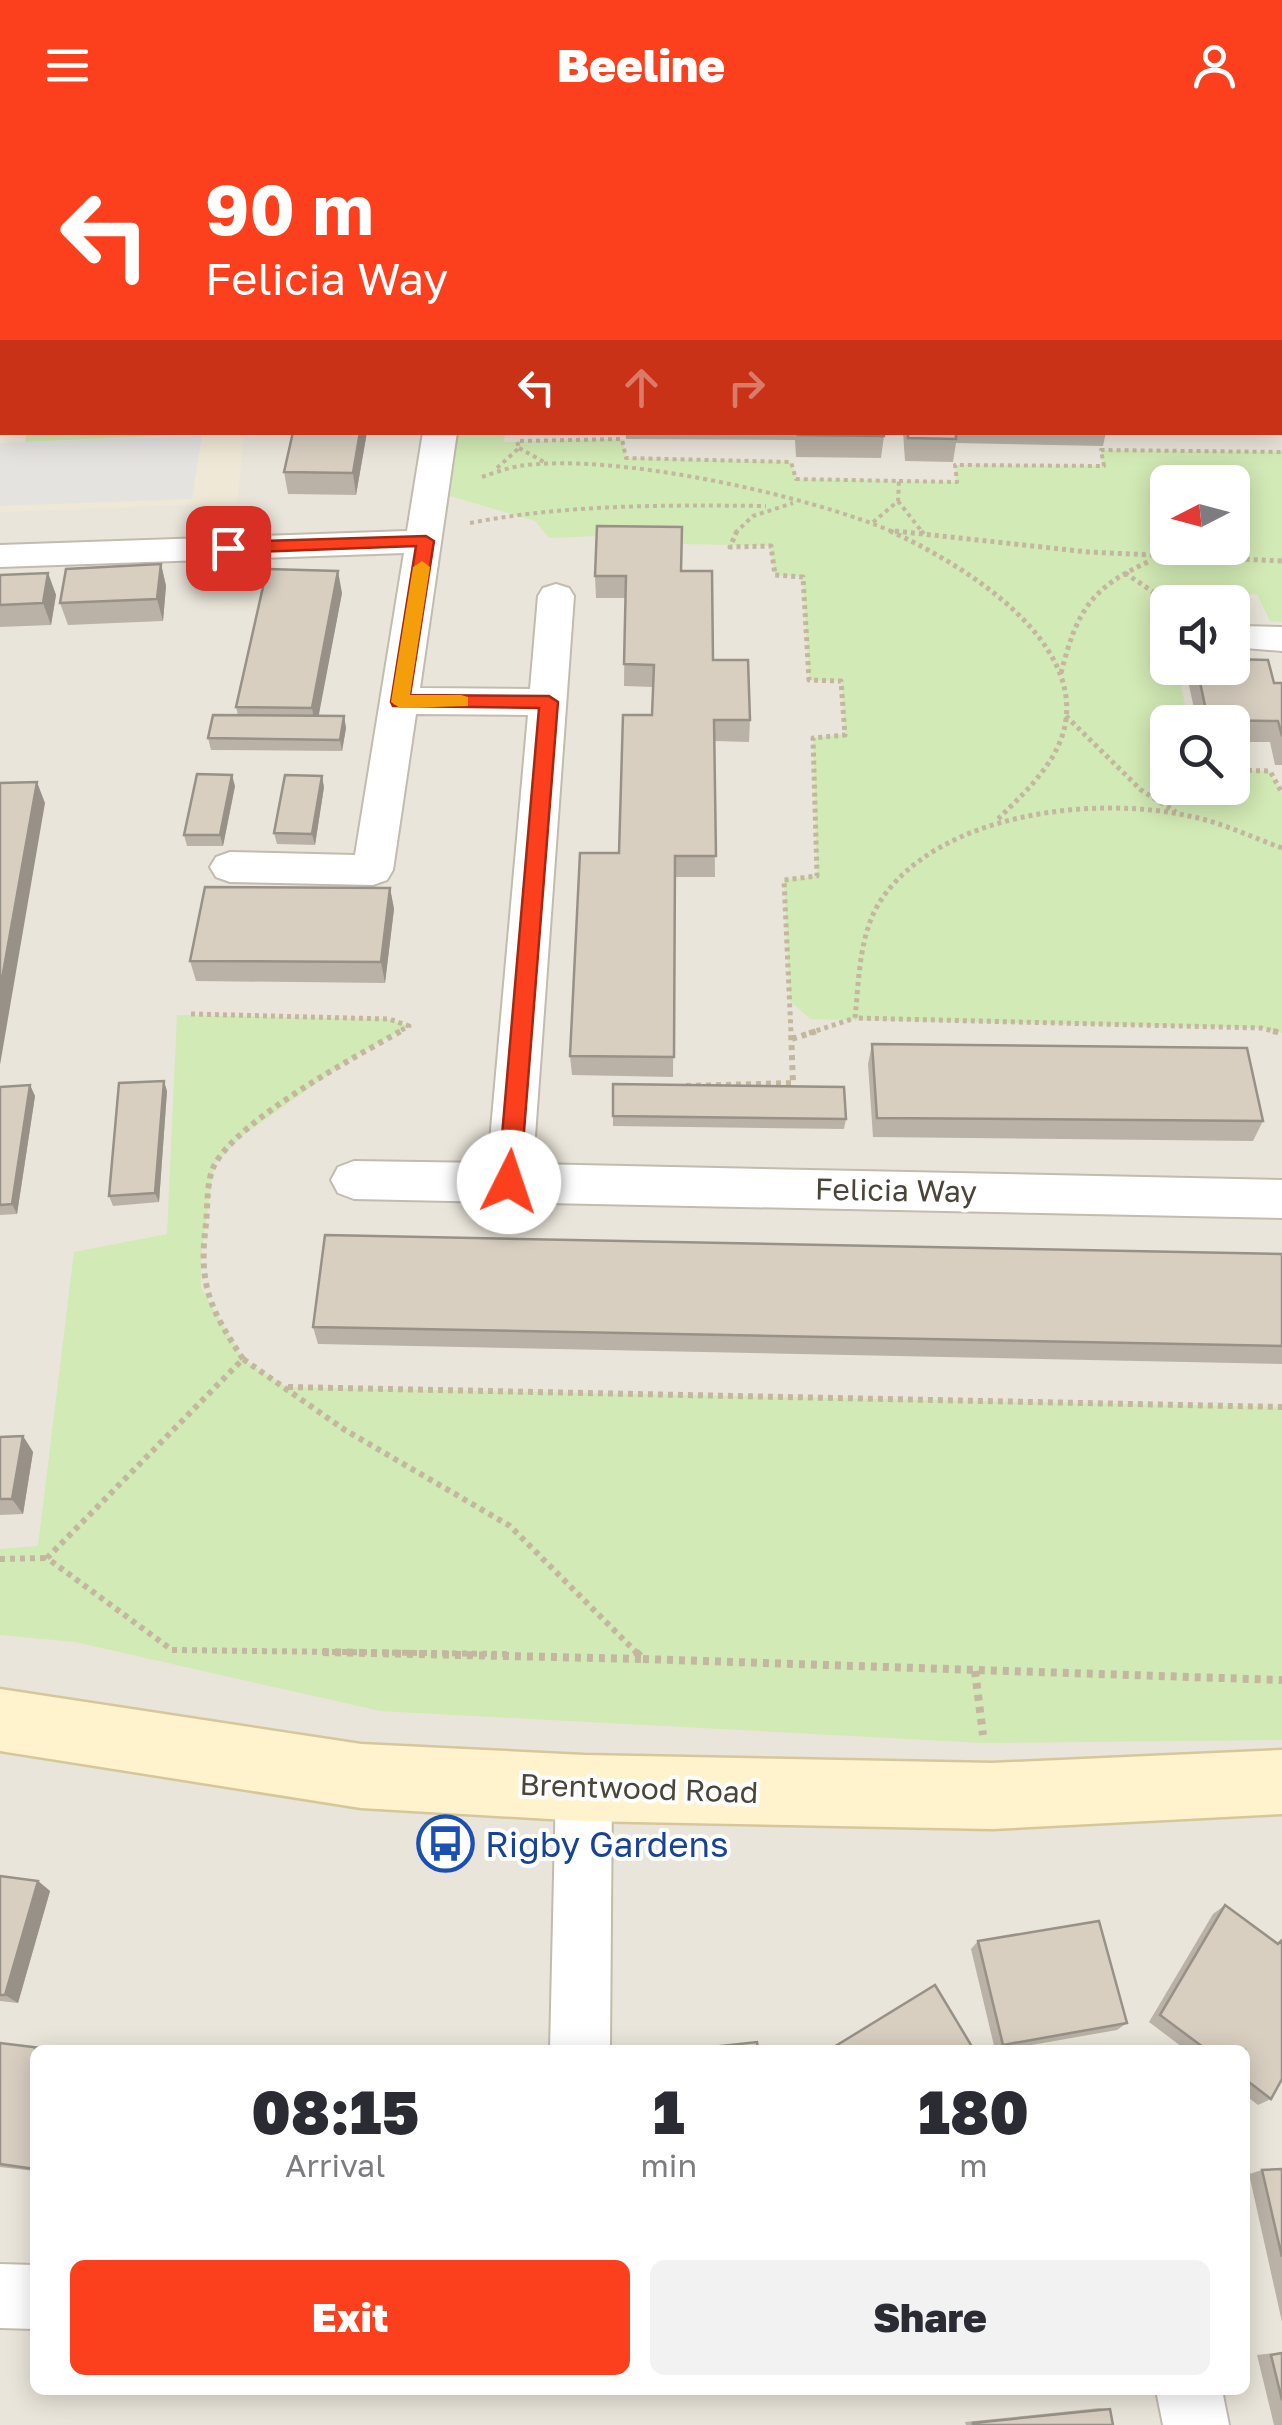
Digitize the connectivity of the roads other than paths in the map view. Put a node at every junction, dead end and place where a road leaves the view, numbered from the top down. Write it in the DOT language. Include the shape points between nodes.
graph roads {
  1 [pos="440,435"];
  2 [pos="426,541"];
  3 [pos="0,556"];
  4 [pos="556,596"];
  5 [pos="1250,638"];
  6 [pos="1282,639"];
  7 [pos="400,702"];
  8 [pos="549,702"];
  9 [pos="230,867"];
  10 [pos="354,1180"];
  11 [pos="509,1182"];
  12 [pos="1282,1199"];
  13 [pos="0,1720"];
  14 [pos="1282,1782"];
  15 [pos="584,1788"];
  16 [pos="580,2045"];
  17 [pos="0,2296"];
  18 [pos="30,2298"];
  19 [pos="1189,2395"];
  20 [pos="1196,2425"];
  1 -- 2 [label="street"];
  2 -- 3 [label="street"];
  2 -- 7 [label="street"];
  4 -- 8 [label="street"];
  5 -- 6 [label="street"];
  7 -- 8 [label="street"];
  7 -- 9 [label="street" via="373,870"];
  8 -- 11 [label="street"];
  10 -- 11 [label="street, Felicia Way"];
  11 -- 12 [label="street, Felicia Way"];
  13 -- 15 [label="street, Brentwood Road" via="361,1776"];
  14 -- 15 [label="street, Brentwood Road" via="992,1796"];
  15 -- 16 [label="street"];
  17 -- 18 [label="street"];
  19 -- 20 [label="street"];
}
